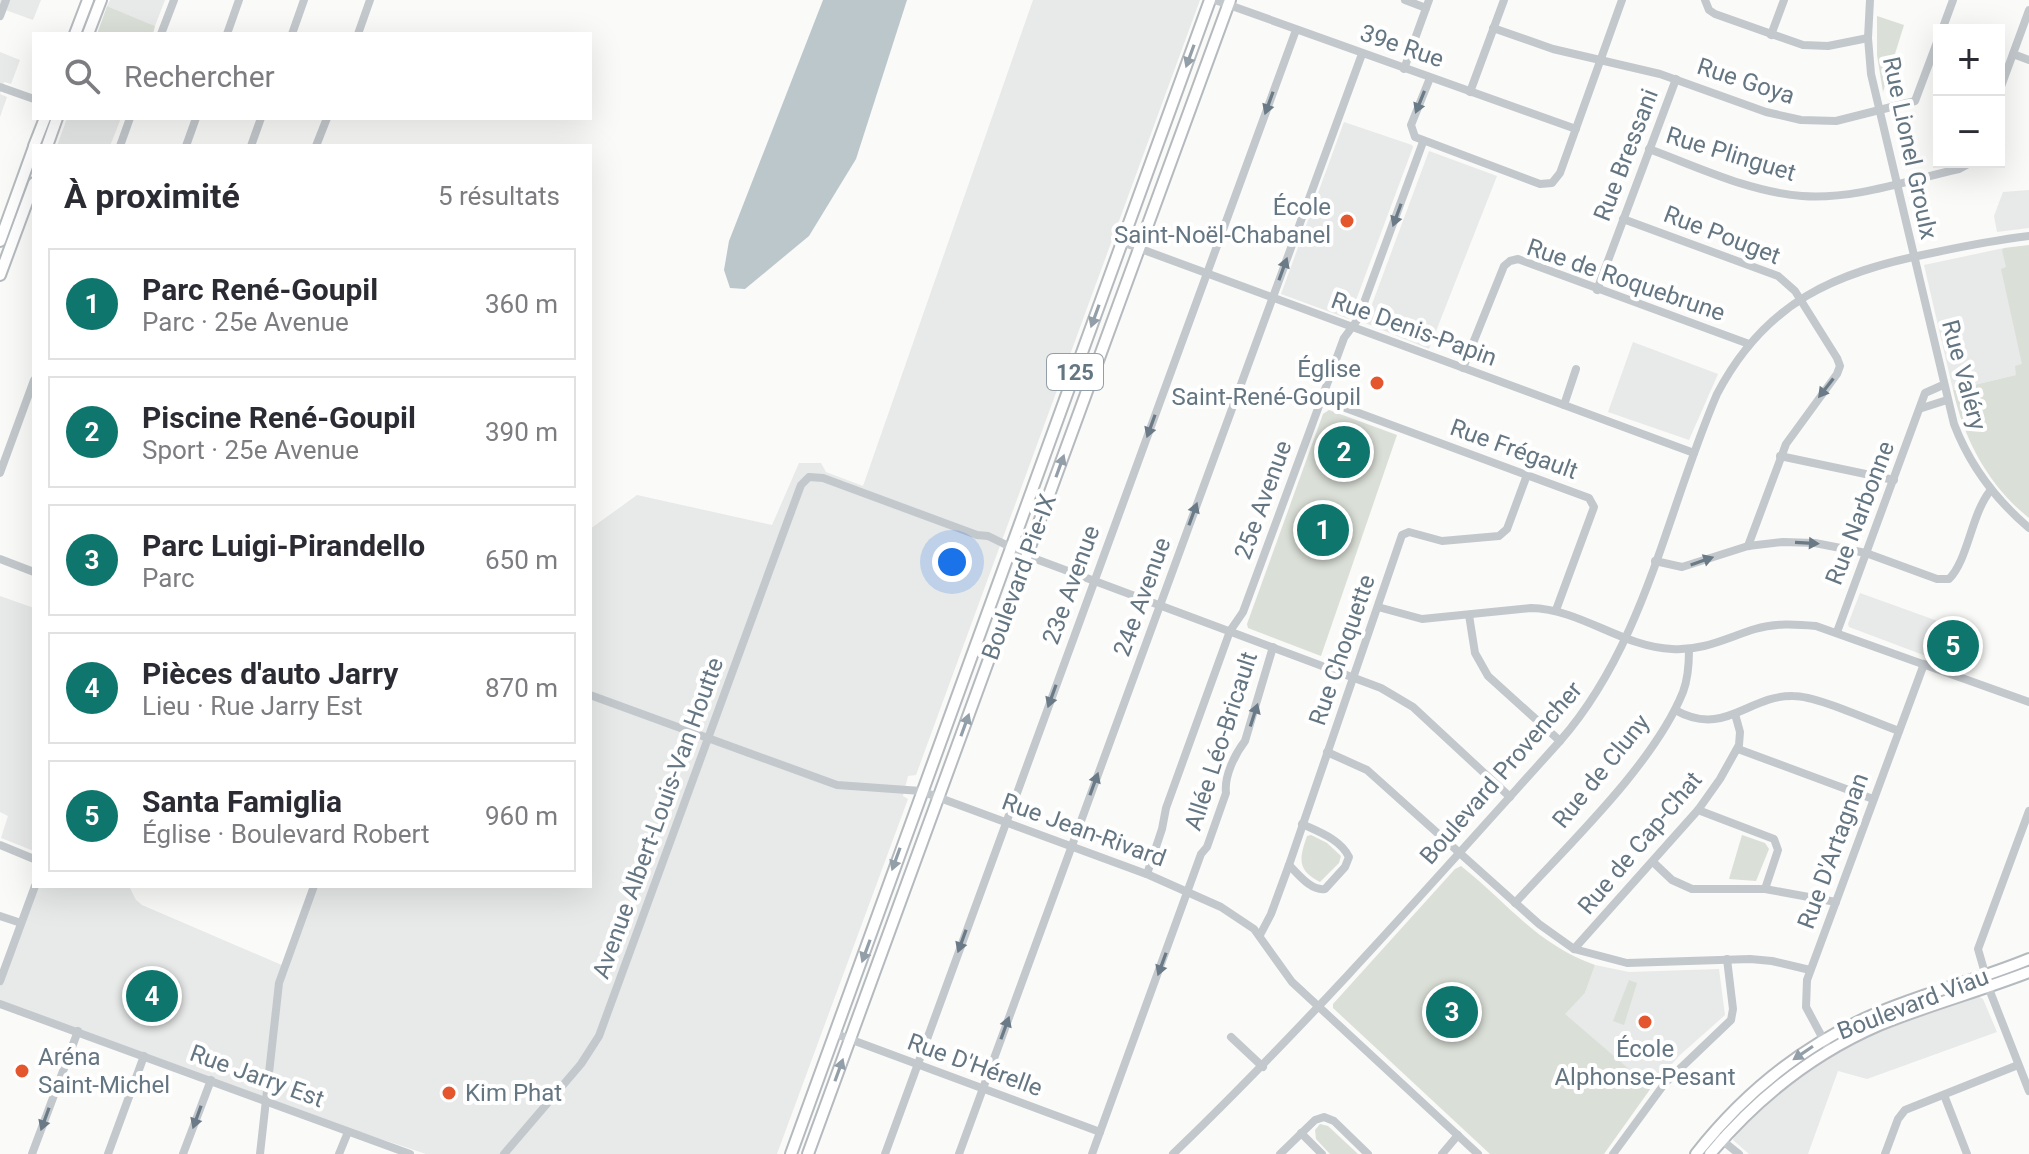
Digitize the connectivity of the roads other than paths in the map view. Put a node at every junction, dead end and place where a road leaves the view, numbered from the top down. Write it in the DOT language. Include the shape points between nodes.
graph roads {
  1 [pos="6,0"];
  2 [pos="88,0"];
  3 [pos="101,0"];
  4 [pos="174,0"];
  5 [pos="239,0"];
  6 [pos="304,0"];
  7 [pos="370,0"];
  8 [pos="1212,0"];
  9 [pos="1405,0"];
  10 [pos="1504,0"];
  11 [pos="1621,0"];
  12 [pos="1705,0"];
  13 [pos="1784,0"];
  14 [pos="1870,0"];
  15 [pos="1953,0"];
  16 [pos="1229,2"];
  17 [pos="1427,4"];
  18 [pos="2029,10"];
  19 [pos="0,16"];
  20 [pos="1944,24"];
  21 [pos="1493,28"];
  22 [pos="1296,30"];
  23 [pos="76,32"];
  24 [pos="89,32"];
  25 [pos="162,32"];
  26 [pos="228,32"];
  27 [pos="293,32"];
  28 [pos="359,32"];
  29 [pos="1771,35"];
  30 [pos="1868,38"];
  31 [pos="1933,53"];
  32 [pos="1362,54"];
  33 [pos="2013,54"];
  34 [pos="1601,60"];
  35 [pos="2029,60"];
  36 [pos="1404,69"];
  37 [pos="2005,76"];
  38 [pos="1430,78"];
  39 [pos="1676,79"];
  40 [pos="0,87"];
  41 [pos="1470,92"];
  42 [pos="32,98"];
  43 [pos="1879,110"];
  44 [pos="44,120"];
  45 [pos="56,120"];
  46 [pos="129,120"];
  47 [pos="195,120"];
  48 [pos="260,120"];
  49 [pos="326,120"];
  50 [pos="1576,129"];
  51 [pos="1423,142"];
  52 [pos="36,144"];
  53 [pos="48,144"];
  54 [pos="121,144"];
  55 [pos="187,144"];
  56 [pos="252,144"];
  57 [pos="317,144"];
  58 [pos="1649,149"];
  59 [pos="32,154"];
  60 [pos="1961,168"];
  61 [pos="1896,183"];
  62 [pos="32,188"];
  63 [pos="1623,219"];
  64 [pos="2029,236"];
  65 [pos="0,241"];
  66 [pos="1122,242"];
  67 [pos="1139,249"];
  68 [pos="1913,257"];
  69 [pos="0,275"];
  70 [pos="1206,275"];
  71 [pos="1597,290"];
  72 [pos="1799,298"];
  73 [pos="1272,299"];
  74 [pos="1351,328"];
  75 [pos="1749,344"];
  76 [pos="1463,368"];
  77 [pos="1576,369"];
  78 [pos="32,385"];
  79 [pos="1943,385"];
  80 [pos="1321,399"];
  81 [pos="1947,400"];
  82 [pos="1564,405"];
  83 [pos="1922,408"];
  84 [pos="1694,453"];
  85 [pos="1780,456"];
  86 [pos="0,473"];
  87 [pos="1527,475"];
  88 [pos="1894,480"];
  89 [pos="1990,491"];
  90 [pos="2029,528"];
  91 [pos="1748,546"];
  92 [pos="1010,547"];
  93 [pos="1866,553"];
  94 [pos="1027,556"];
  95 [pos="0,559"];
  96 [pos="1655,561"];
  97 [pos="32,569"];
  98 [pos="1094,581"];
  99 [pos="1160,605"];
  100 [pos="1378,607"];
  101 [pos="1556,610"];
  102 [pos="1469,615"];
  103 [pos="1230,631"];
  104 [pos="1837,632"];
  105 [pos="1626,638"];
  106 [pos="1273,647"];
  107 [pos="1689,650"];
  108 [pos="1924,664"];
  109 [pos="1354,676"];
  110 [pos="592,696"];
  111 [pos="2029,702"];
  112 [pos="1675,710"];
  113 [pos="1735,714"];
  114 [pos="1899,731"];
  115 [pos="708,738"];
  116 [pos="1560,741"];
  117 [pos="1738,749"];
  118 [pos="1327,752"];
  119 [pos="921,791"];
  120 [pos="1510,797"];
  121 [pos="938,798"];
  122 [pos="1873,799"];
  123 [pos="1698,810"];
  124 [pos="2029,811"];
  125 [pos="1006,823"];
  126 [pos="1302,824"];
  127 [pos="0,845"];
  128 [pos="1071,847"];
  129 [pos="1459,853"];
  130 [pos="32,858"];
  131 [pos="1653,862"];
  132 [pos="1289,865"];
  133 [pos="1147,874"];
  134 [pos="34,888"];
  135 [pos="313,888"];
  136 [pos="1765,889"];
  137 [pos="1189,891"];
  138 [pos="1836,902"];
  139 [pos="1515,903"];
  140 [pos="0,916"];
  141 [pos="21,923"];
  142 [pos="1260,935"];
  143 [pos="1574,949"];
  144 [pos="1727,959"];
  145 [pos="2029,959"];
  146 [pos="1810,970"];
  147 [pos="2029,972"];
  148 [pos="0,981"];
  149 [pos="1987,981"];
  150 [pos="0,1004"];
  151 [pos="1319,1007"];
  152 [pos="78,1031"];
  153 [pos="836,1034"];
  154 [pos="1231,1037"];
  155 [pos="850,1039"];
  156 [pos="1826,1045"];
  157 [pos="144,1056"];
  158 [pos="917,1065"];
  159 [pos="2018,1065"];
  160 [pos="1263,1067"];
  161 [pos="211,1080"];
  162 [pos="982,1089"];
  163 [pos="2029,1091"];
  164 [pos="1944,1095"];
  165 [pos="267,1101"];
  166 [pos="348,1132"];
  167 [pos="1100,1132"];
  168 [pos="1301,1133"];
  169 [pos="1458,1135"];
  170 [pos="1718,1136"];
  171 [pos="32,1154"];
  172 [pos="108,1154"];
  173 [pos="183,1154"];
  174 [pos="260,1154"];
  175 [pos="339,1154"];
  176 [pos="410,1154"];
  177 [pos="504,1154"];
  178 [pos="791,1154"];
  179 [pos="808,1154"];
  180 [pos="885,1154"];
  181 [pos="959,1154"];
  182 [pos="1092,1154"];
  183 [pos="1173,1154"];
  184 [pos="1280,1154"];
  185 [pos="1322,1154"];
  186 [pos="1368,1154"];
  187 [pos="1442,1154"];
  188 [pos="1478,1154"];
  189 [pos="1613,1154"];
  190 [pos="1696,1154"];
  191 [pos="1710,1154"];
  192 [pos="1739,1154"];
  193 [pos="1885,1154"];
  194 [pos="1967,1154"];
  1 -- 19 [label="street"];
  2 -- 23 [label="main road"];
  3 -- 24 [label="main road"];
  4 -- 25 [label="street"];
  5 -- 26 [label="street"];
  6 -- 27 [label="street"];
  7 -- 28 [label="street"];
  8 -- 16 [label="street, 39e Rue"];
  8 -- 66 [label="main road, Boulevard Pie-IX / 125, one-way"];
  9 -- 17 [label="street"];
  10 -- 21 [label="street"];
  11 -- 34 [label="street"];
  12 -- 29 [label="street" via="1715,14"];
  13 -- 29 [label="street"];
  14 -- 30 [label="street, Rue Lionel Groulx"];
  15 -- 20 [label="street"];
  16 -- 22 [label="street, 39e Rue"];
  16 -- 67 [label="main road, Boulevard Pie-IX / 125"];
  17 -- 36 [label="street"];
  18 -- 33 [label="street"];
  21 -- 34 [label="street, Rue Goya"];
  21 -- 41 [label="street"];
  22 -- 32 [label="street, 39e Rue"];
  22 -- 70 [label="street, 23e Avenue, one-way"];
  29 -- 30 [label="street" via="1816,47"];
  30 -- 43 [label="street, Rue Lionel Groulx"];
  31 -- 43 [label="street, Rue Goya" via="1915,101"];
  32 -- 36 [label="street, 39e Rue"];
  73 -- 32 [label="street, 24e Avenue, one-way"];
  33 -- 35 [label="street"];
  33 -- 37 [label="street"];
  34 -- 39 [label="street, Rue Goya"];
  34 -- 50 [label="street"];
  36 -- 38 [label="street, 39e Rue"];
  38 -- 41 [label="street, 39e Rue"];
  38 -- 51 [label="street, one-way" via="1411,125 1412,135"];
  39 -- 43 [label="street, Rue Goya" via="1801,120 1836,121"];
  39 -- 58 [label="street, Rue Bressani"];
  40 -- 42 [label="street"];
  41 -- 50 [label="street, 39e Rue"];
  43 -- 61 [label="street, Rue Lionel Groulx"];
  44 -- 52 [label="main road"];
  45 -- 53 [label="main road"];
  46 -- 54 [label="street"];
  47 -- 55 [label="street"];
  48 -- 56 [label="street"];
  49 -- 57 [label="street"];
  50 -- 51 [label="street" via="1557,179 1547,185"];
  51 -- 74 [label="street, 25e Avenue, one-way"];
  58 -- 61 [label="street, Rue Plinguet" via="1786,194 1838,195"];
  58 -- 63 [label="street, Rue Bressani"];
  59 -- 65 [label="main road"];
  60 -- 61 [label="street, Rue Plinguet"];
  61 -- 68 [label="street, Rue Lionel Groulx"];
  62 -- 69 [label="main road"];
  63 -- 71 [label="street, Rue Bressani"];
  63 -- 72 [label="street, Rue Pouget" via="1778,276"];
  64 -- 68 [label="street, Boulevard Provencher"];
  66 -- 67 [label="street, Rue Denis-Papin"];
  66 -- 92 [label="main road, Boulevard Pie-IX / 125, one-way"];
  67 -- 70 [label="street, Rue Denis-Papin"];
  94 -- 67 [label="main road, Boulevard Pie-IX / 125, one-way"];
  68 -- 72 [label="street, Boulevard Provencher" via="1854,272"];
  68 -- 79 [label="street, Rue Valéry"];
  70 -- 73 [label="street, Rue Denis-Papin"];
  70 -- 98 [label="street, 23e Avenue, one-way"];
  71 -- 75 [label="street, Rue de Roquebrune"];
  71 -- 76 [label="street, Rue de Roquebrune" via="1526,261 1510,261"];
  72 -- 75 [label="street, Boulevard Provencher"];
  72 -- 85 [label="street, Rue Pouget, one-way" via="1840,366"];
  73 -- 74 [label="street, Rue Denis-Papin"];
  99 -- 73 [label="street, 24e Avenue, one-way"];
  74 -- 76 [label="street, Rue Denis-Papin"];
  74 -- 80 [label="street, 25e Avenue"];
  75 -- 84 [label="street, Boulevard Provencher" via="1717,394"];
  76 -- 82 [label="street, Rue Denis-Papin"];
  77 -- 82 [label="street"];
  78 -- 86 [label="street"];
  79 -- 81 [label="street, Rue Valéry"];
  79 -- 83 [label="street, Rue Narbonne" via="1925,393"];
  80 -- 87 [label="street, Rue Frégault"];
  80 -- 103 [label="street, 25e Avenue" via="1243,612"];
  81 -- 83 [label="street"];
  81 -- 89 [label="street, Rue Valéry" via="1960,441"];
  82 -- 84 [label="street, Rue Denis-Papin"];
  83 -- 88 [label="street, Rue Narbonne"];
  84 -- 96 [label="street, Boulevard Provencher"];
  85 -- 88 [label="street"];
  85 -- 91 [label="street"];
  87 -- 100 [label="street, Rue Choquette" via="1507,529 1499,536 1451,542 1405,532"];
  87 -- 101 [label="street, Rue Frégault" via="1589,498 1594,507"];
  88 -- 93 [label="street, Rue Narbonne"];
  89 -- 90 [label="street, Rue Valéry"];
  89 -- 93 [label="street" via="1949,579"];
  91 -- 93 [label="street, one-way" via="1815,543"];
  96 -- 91 [label="street, one-way" via="1691,565"];
  92 -- 94 [label="street"];
  92 -- 115 [label="street, Avenue Albert-Louis-Van Houtte" via="828,479 804,480"];
  92 -- 119 [label="main road, Boulevard Pie-IX / 125"];
  93 -- 104 [label="street, Rue Narbonne"];
  94 -- 98 [label="street"];
  121 -- 94 [label="main road, Boulevard Pie-IX / 125, one-way"];
  95 -- 97 [label="street"];
  96 -- 105 [label="street, Boulevard Provencher"];
  98 -- 99 [label="street"];
  98 -- 125 [label="street, 23e Avenue, one-way"];
  99 -- 103 [label="street"];
  128 -- 99 [label="street, 24e Avenue, one-way"];
  100 -- 102 [label="street" via="1422,619"];
  100 -- 109 [label="street, Rue Choquette"];
  101 -- 102 [label="street"];
  101 -- 105 [label="street"];
  102 -- 116 [label="street" via="1475,653 1488,676"];
  103 -- 106 [label="street"];
  103 -- 133 [label="street, 25e Avenue"];
  104 -- 107 [label="street" via="1782,624"];
  104 -- 108 [label="street"];
  105 -- 107 [label="street"];
  105 -- 116 [label="street, Boulevard Provencher" via="1601,687"];
  106 -- 109 [label="street"];
  137 -- 106 [label="street, Allée Léo-Bricault, one-way" via="1237,751 1250,728"];
  107 -- 112 [label="street, Rue de Cluny" via="1686,681"];
  108 -- 111 [label="street"];
  108 -- 114 [label="street, Rue D'Artagnan"];
  109 -- 118 [label="street, Rue Choquette"];
  109 -- 120 [label="street" via="1413,707"];
  110 -- 115 [label="street, Rue Jean-Rivard"];
  112 -- 113 [label="street" via="1700,721"];
  112 -- 139 [label="street, Rue de Cluny" via="1635,769"];
  113 -- 114 [label="street" via="1773,698 1796,696"];
  113 -- 117 [label="street"];
  114 -- 122 [label="street, Rue D'Artagnan"];
  115 -- 119 [label="street, Rue Jean-Rivard" via="842,786"];
  115 -- 177 [label="street, Avenue Albert-Louis-Van Houtte" via="599,1036"];
  116 -- 120 [label="street, Boulevard Provencher"];
  117 -- 122 [label="street"];
  117 -- 123 [label="street, Rue de Cap-Chat"];
  118 -- 126 [label="street, Rue Choquette"];
  118 -- 129 [label="street" via="1367,770"];
  119 -- 121 [label="street, Rue Jean-Rivard"];
  119 -- 153 [label="main road, Boulevard Pie-IX / 125, one-way"];
  120 -- 129 [label="street, Boulevard Provencher"];
  121 -- 125 [label="street, Rue Jean-Rivard"];
  121 -- 155 [label="main road, Boulevard Pie-IX / 125"];
  122 -- 138 [label="street, Rue D'Artagnan"];
  123 -- 131 [label="street, Rue de Cap-Chat"];
  123 -- 136 [label="street" via="1774,839 1778,850"];
  124 -- 149 [label="street" via="1979,941"];
  125 -- 128 [label="street, Rue Jean-Rivard"];
  125 -- 158 [label="street, 23e Avenue, one-way"];
  126 -- 132 [label="street, Rue Choquette"];
  126 -- 132 [label="street" via="1343,848 1348,863 1321,890"];
  127 -- 130 [label="street"];
  128 -- 133 [label="street, Rue Jean-Rivard"];
  162 -- 128 [label="street, 24e Avenue, one-way"];
  129 -- 139 [label="street"];
  129 -- 151 [label="street, Boulevard Provencher"];
  131 -- 136 [label="street" via="1692,889"];
  131 -- 143 [label="street, Rue de Cap-Chat"];
  132 -- 142 [label="street, Rue Choquette"];
  133 -- 137 [label="street, Rue Jean-Rivard"];
  134 -- 141 [label="street"];
  135 -- 165 [label="street" via="279,983"];
  136 -- 138 [label="street"];
  137 -- 142 [label="street, Rue Jean-Rivard"];
  137 -- 167 [label="street, one-way"];
  138 -- 146 [label="street, Rue D'Artagnan"];
  139 -- 143 [label="street"];
  140 -- 141 [label="street"];
  141 -- 148 [label="street"];
  142 -- 151 [label="street, Rue Jean-Rivard" via="1284,974"];
  143 -- 144 [label="street" via="1634,964"];
  144 -- 146 [label="street"];
  144 -- 189 [label="street" via="1731,1020 1665,1083"];
  145 -- 149 [label="main road, Boulevard Viau"];
  146 -- 156 [label="street, Rue D'Artagnan" via="1805,1003"];
  147 -- 149 [label="main road, Boulevard Viau"];
  149 -- 156 [label="main road, Boulevard Viau"];
  149 -- 159 [label="street"];
  150 -- 152 [label="street, Rue Jarry Est"];
  151 -- 160 [label="street, Boulevard Provencher"];
  151 -- 169 [label="street, Rue Jean-Rivard"];
  152 -- 157 [label="street, Rue Jarry Est"];
  152 -- 171 [label="street, one-way"];
  153 -- 155 [label="street, Rue D'Hérelle"];
  153 -- 178 [label="main road, Boulevard Pie-IX / 125"];
  154 -- 160 [label="street"];
  155 -- 158 [label="street, Rue D'Hérelle"];
  179 -- 155 [label="main road, Boulevard Pie-IX / 125, one-way"];
  156 -- 170 [label="main road, Boulevard Viau"];
  157 -- 161 [label="street, Rue Jarry Est"];
  157 -- 172 [label="street"];
  158 -- 162 [label="street, Rue D'Hérelle"];
  158 -- 180 [label="street, 23e Avenue"];
  159 -- 163 [label="street"];
  159 -- 164 [label="street"];
  160 -- 183 [label="street, Boulevard Provencher"];
  161 -- 165 [label="street, Rue Jarry Est"];
  161 -- 173 [label="street, one-way"];
  162 -- 167 [label="street, Rue D'Hérelle"];
  162 -- 181 [label="street, 24e Avenue"];
  164 -- 193 [label="street" via="1905,1110"];
  164 -- 194 [label="street"];
  165 -- 166 [label="street, Rue Jarry Est"];
  165 -- 174 [label="street"];
  166 -- 175 [label="street"];
  166 -- 176 [label="street, Rue Jarry Est"];
  167 -- 182 [label="street"];
  168 -- 184 [label="street"];
  168 -- 185 [label="street"];
  168 -- 186 [label="street" via="1324,1117"];
  169 -- 187 [label="street"];
  169 -- 188 [label="street, Rue Jean-Rivard"];
  170 -- 190 [label="main road, Boulevard Viau"];
  170 -- 191 [label="main road, Boulevard Viau"];
  170 -- 192 [label="street"];
}
